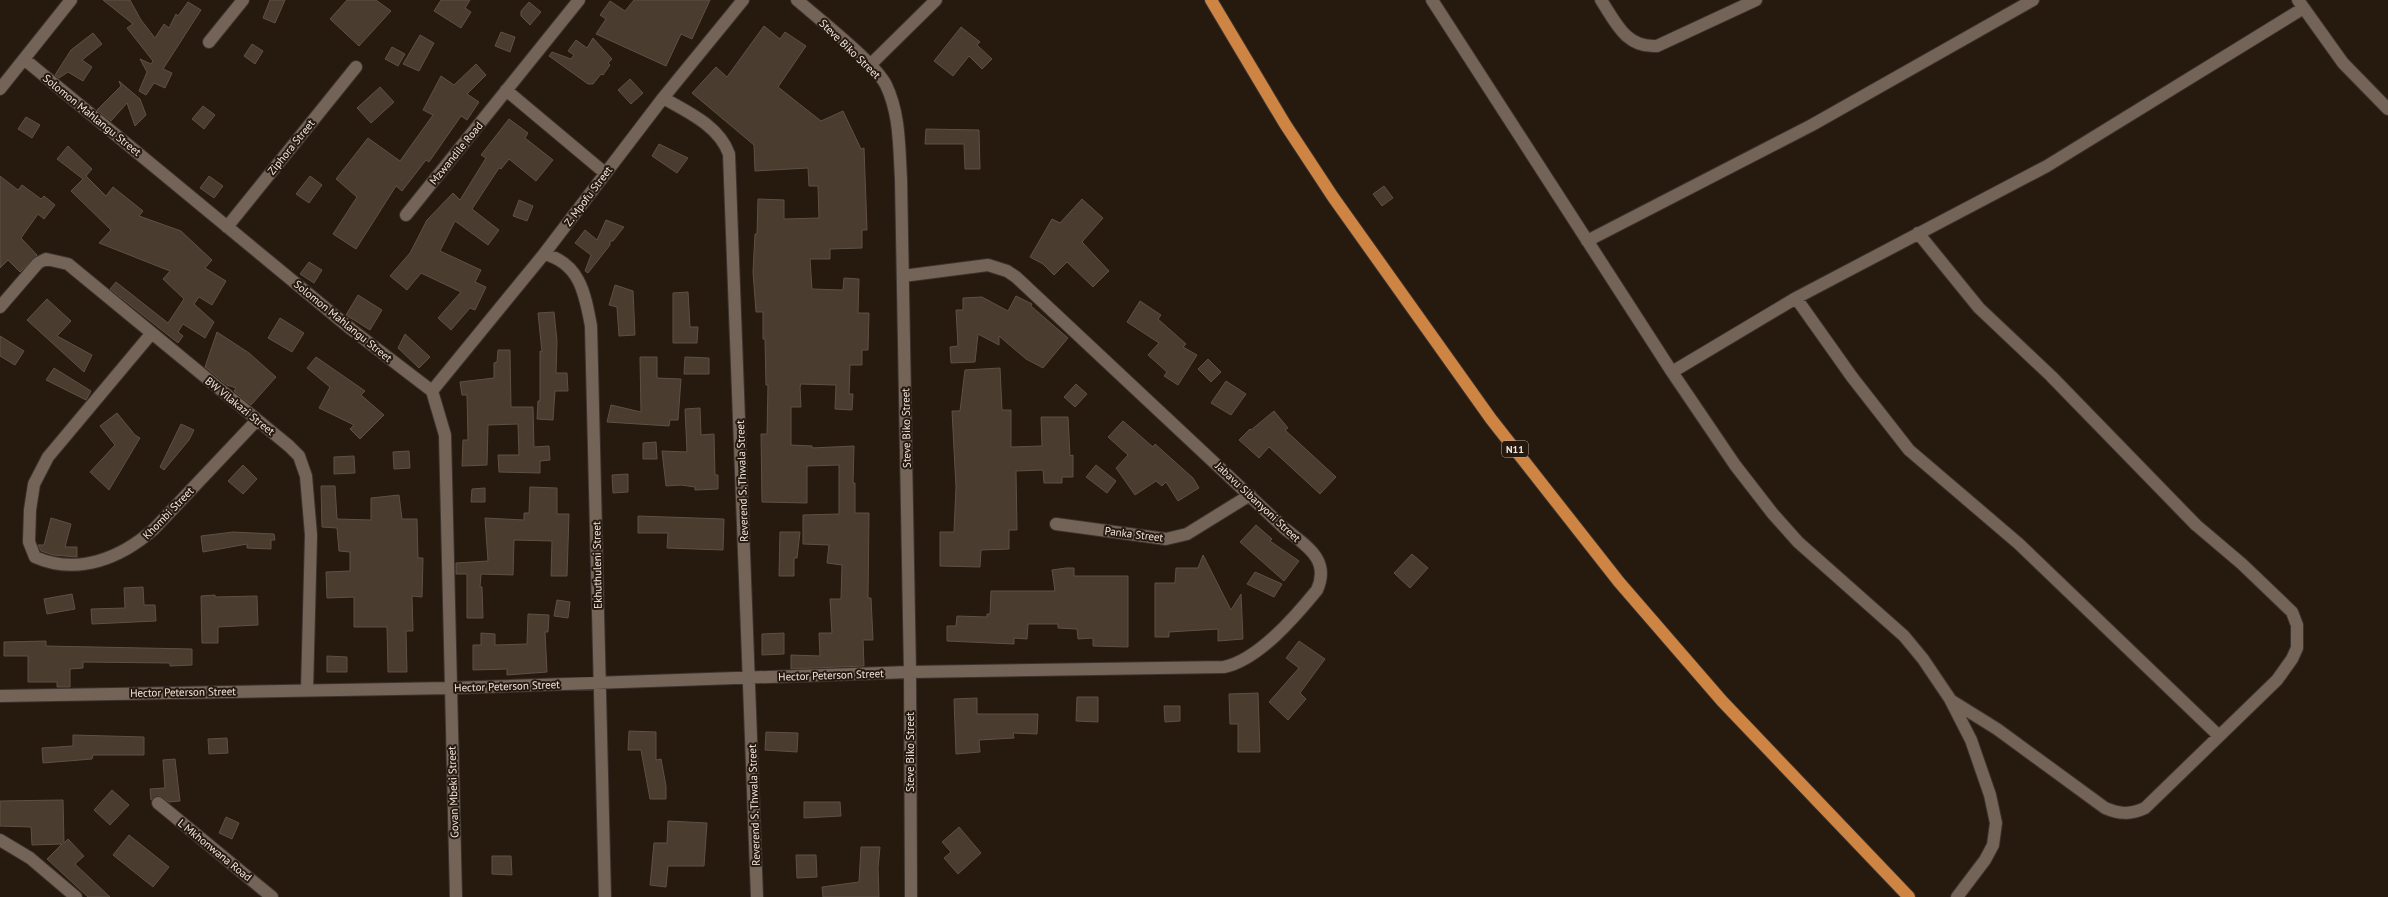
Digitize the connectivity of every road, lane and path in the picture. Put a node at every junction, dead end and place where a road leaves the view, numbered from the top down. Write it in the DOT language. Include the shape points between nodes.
graph roads {
  1 [pos="71,0"];
  2 [pos="243,0"];
  3 [pos="579,0"];
  4 [pos="743,0"];
  5 [pos="797,0"];
  6 [pos="936,0"];
  7 [pos="1212,0"];
  8 [pos="1432,0"];
  9 [pos="1601,0"];
  10 [pos="1756,0"];
  11 [pos="2033,0"];
  12 [pos="2300,5"];
  13 [pos="209,42"];
  14 [pos="24,59"];
  15 [pos="870,66"];
  16 [pos="356,67"];
  17 [pos="0,89"];
  18 [pos="506,90"];
  19 [pos="663,98"];
  20 [pos="2388,108"];
  21 [pos="605,173"];
  22 [pos="406,215"];
  23 [pos="227,227"];
  24 [pos="1918,233"];
  25 [pos="1587,241"];
  26 [pos="544,254"];
  27 [pos="903,276"];
  28 [pos="1796,298"];
  29 [pos="0,307"];
  30 [pos="151,334"];
  31 [pos="1672,372"];
  32 [pos="432,391"];
  33 [pos="257,420"];
  34 [pos="1250,495"];
  35 [pos="1056,524"];
  36 [pos="1015,670"];
  37 [pos="910,672"];
  38 [pos="750,678"];
  39 [pos="600,684"];
  40 [pos="450,688"];
  41 [pos="308,690"];
  42 [pos="0,696"];
  43 [pos="1950,699"];
  44 [pos="2218,735"];
  45 [pos="158,803"];
  46 [pos="0,840"];
  47 [pos="76,897"];
  48 [pos="272,897"];
  49 [pos="456,897"];
  50 [pos="605,897"];
  51 [pos="757,897"];
  52 [pos="911,897"];
  53 [pos="1909,897"];
  54 [pos="1957,897"];
  1 -- 14 [label="street"];
  2 -- 13 [label="street"];
  3 -- 18 [label="street, Mzwandile Road"];
  4 -- 19 [label="street, Z. Mpofu Street"];
  5 -- 15 [label="street, Steve Biko Street"];
  6 -- 15 [label="street"];
  7 -- 53 [label="highway, N11" via="1285,124 1333,197 1491,419 1619,582 1717,696"];
  8 -- 25 [label="street"];
  9 -- 10 [label="street" via="1621,30 1634,43 1646,46 1657,46"];
  11 -- 25 [label="street" via="1812,125"];
  12 -- 20 [label="street" via="2343,63"];
  12 -- 24 [label="street" via="2047,166"];
  14 -- 17 [label="street"];
  14 -- 23 [label="street, Solomon Mahlangu Street"];
  15 -- 27 [label="street, Steve Biko Street" via="886,84 895,109 901,179"];
  16 -- 23 [label="street, Ziphora Street"];
  18 -- 21 [label="street"];
  18 -- 22 [label="street, Mzwandile Road"];
  19 -- 21 [label="street, Z. Mpofu Street"];
  19 -- 38 [label="street, Reverend S. Thwala Street" via="710,128 720,138 729,154"];
  21 -- 26 [label="street, Z. Mpofu Street"];
  23 -- 32 [label="street, Solomon Mahlangu Street" via="351,329"];
  24 -- 28 [label="street"];
  24 -- 44 [label="street" via="1979,308 2051,376 2196,525 2292,612 2298,636 2292,659 2277,680"];
  25 -- 31 [label="street"];
  26 -- 32 [label="street, Z. Mpofu Street"];
  26 -- 39 [label="street, Ekhuthuleni Street" via="553,256 569,266 579,279 585,294 591,326"];
  27 -- 34 [label="street, Jabavu Sibanyoni Street" via="988,265 1007,271"];
  27 -- 37 [label="street, Steve Biko Street"];
  28 -- 31 [label="street"];
  28 -- 44 [label="street" via="1852,377 1909,450 2019,544"];
  29 -- 30 [label="street, BW Vilakazi Street" via="38,263 46,259 77,270"];
  30 -- 33 [label="street, BW Vilakazi Street"];
  30 -- 33 [label="street, Khombi Street" via="44,464 34,484 30,510 29,542 35,556 50,563 82,565 125,551 154,529"];
  31 -- 43 [label="street" via="1735,465 1773,514 1826,568 1904,636"];
  32 -- 40 [label="street" via="445,435"];
  33 -- 41 [label="street, BW Vilakazi Street" via="299,456 306,476 311,535"];
  34 -- 35 [label="street, Panka Street" via="1187,534 1166,539"];
  34 -- 36 [label="street, Jabavu Sibanyoni Street" via="1310,549 1318,559 1321,581 1317,590 1260,649 1244,661 1218,668"];
  36 -- 37 [label="street, Hector Peterson Street"];
  37 -- 38 [label="street, Hector Peterson Street"];
  37 -- 52 [label="street, Steve Biko Street"];
  38 -- 39 [label="street, Hector Peterson Street"];
  38 -- 51 [label="street, Reverend S. Thwala Street"];
  39 -- 40 [label="street, Hector Peterson Street"];
  39 -- 50 [label="street, Ekhuthuleni Street"];
  40 -- 41 [label="street, Hector Peterson Street"];
  40 -- 49 [label="street, Govan Mbeki Street"];
  41 -- 42 [label="street, Hector Peterson Street"];
  43 -- 44 [label="street" via="1997,729 2105,808 2115,812 2134,813 2145,808"];
  43 -- 54 [label="street" via="1971,740 1990,795 1996,823 1993,845"];
  45 -- 48 [label="street, L Mkhonwana Road"];
  46 -- 47 [label="street" via="30,858"];
}
